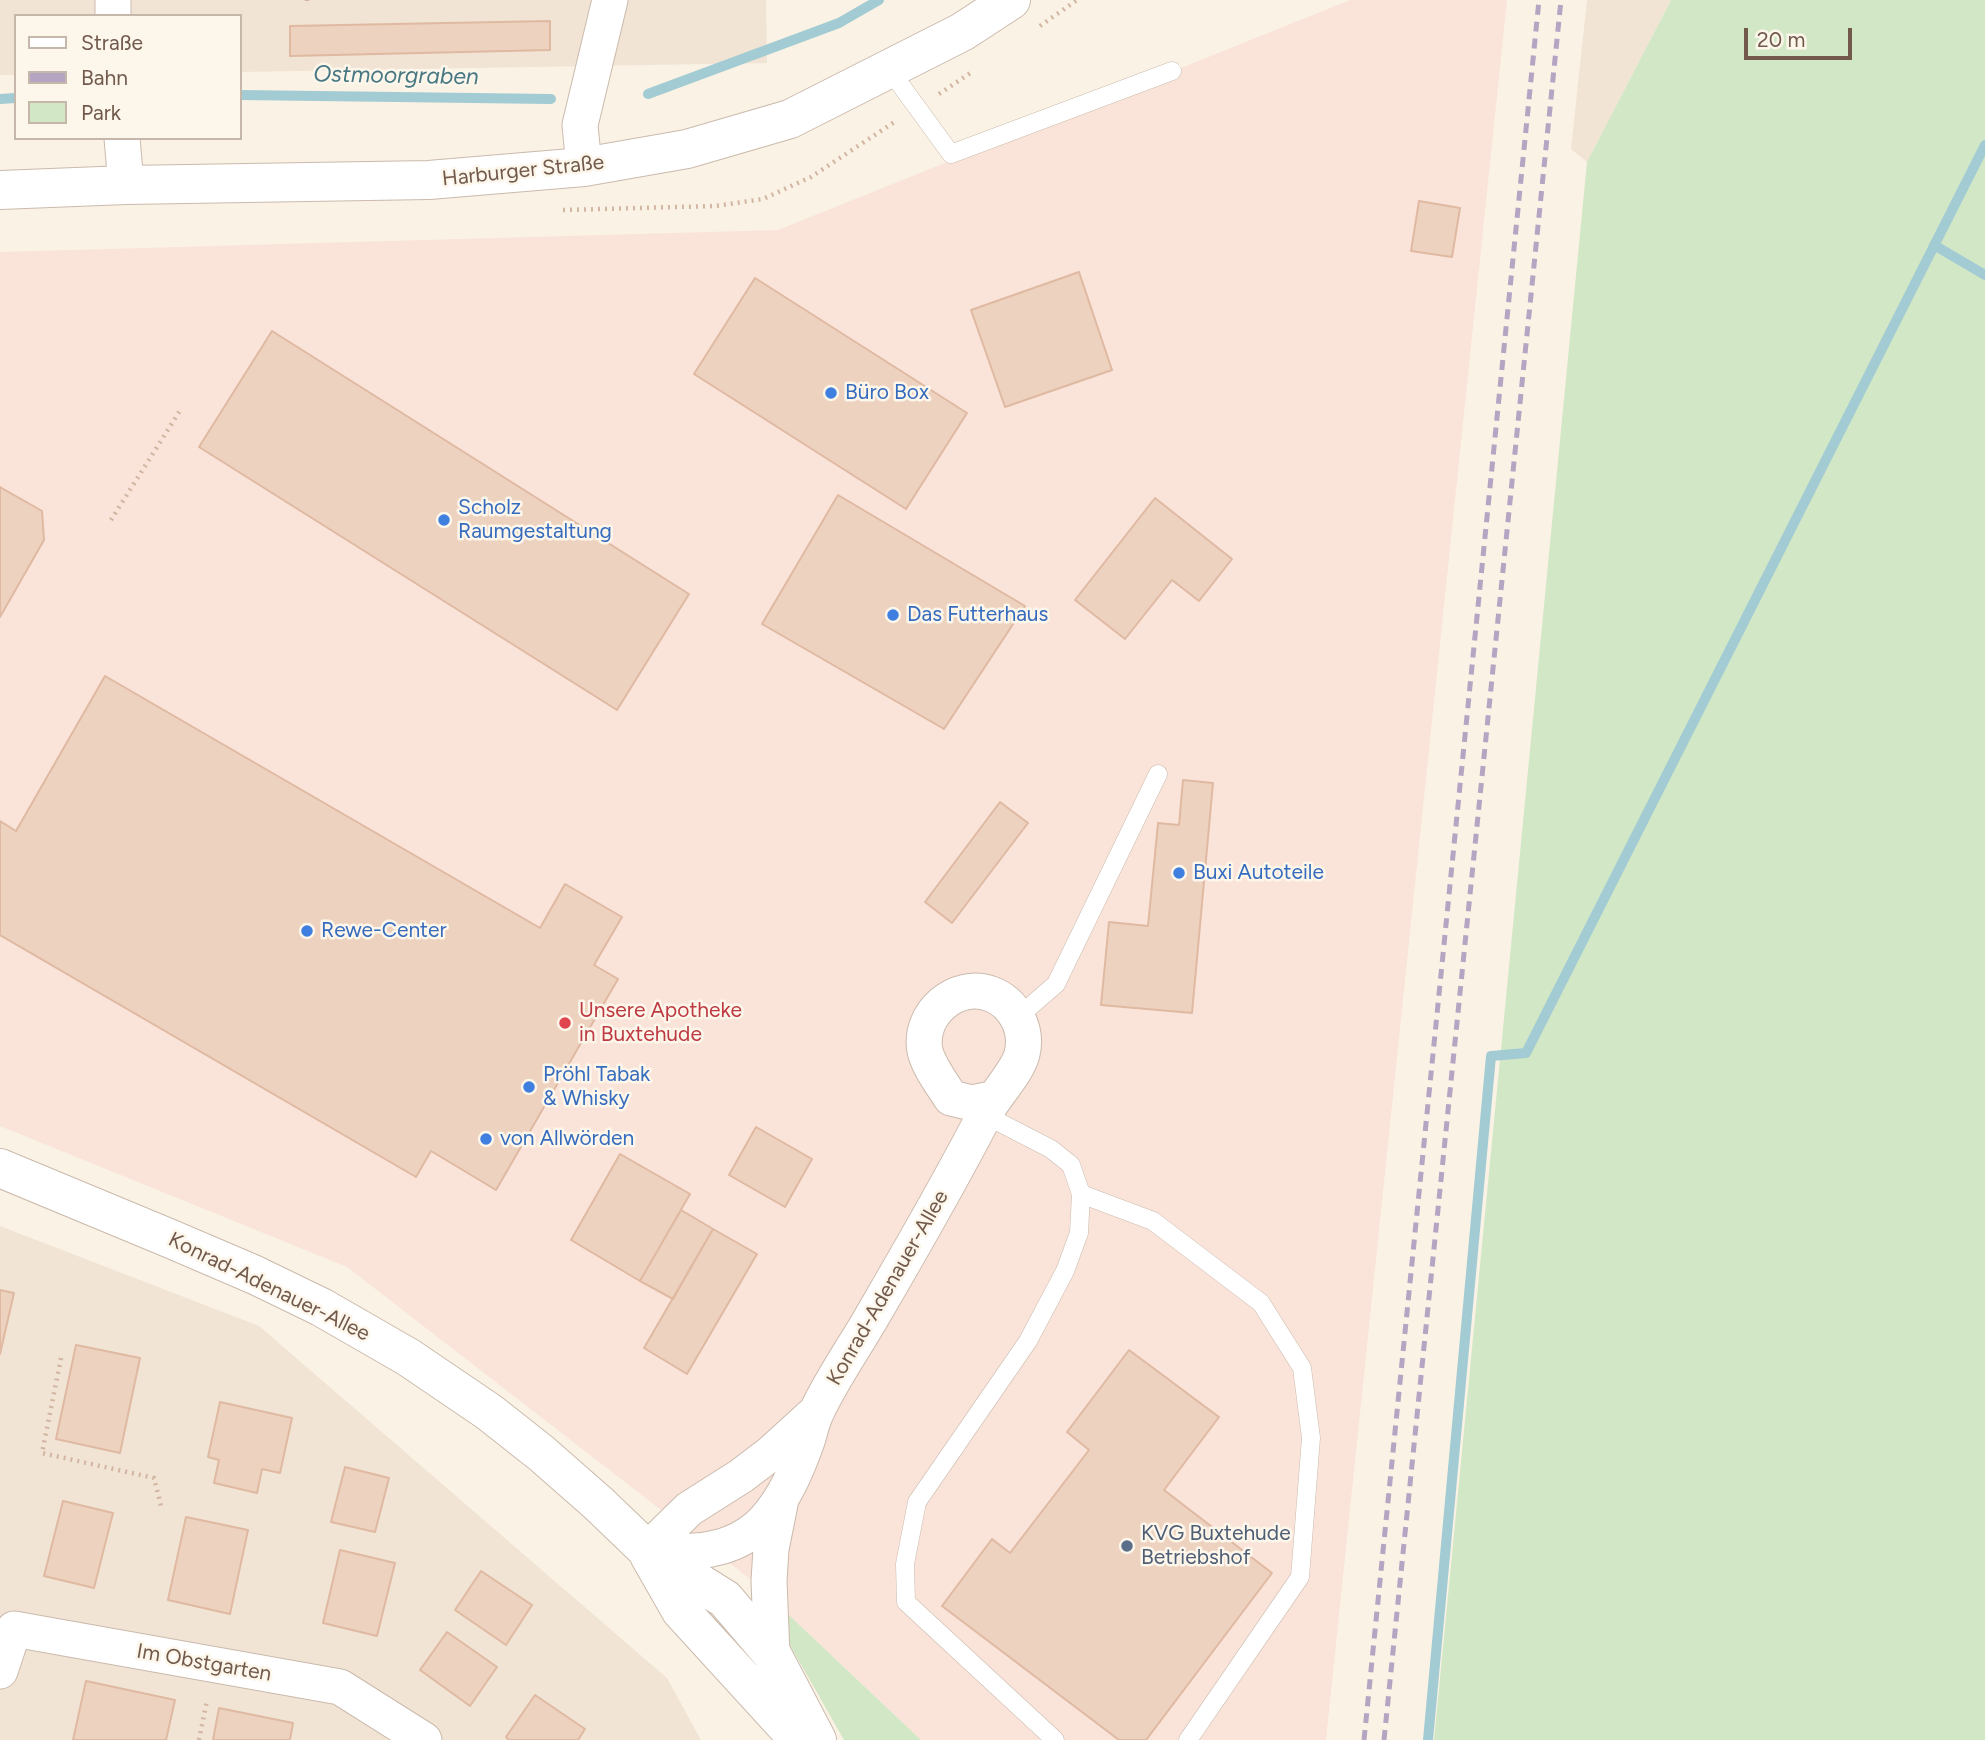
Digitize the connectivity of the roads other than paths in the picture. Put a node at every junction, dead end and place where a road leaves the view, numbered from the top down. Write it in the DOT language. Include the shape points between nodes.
graph roads {
  1 [pos="610,0"];
  2 [pos="1011,0"];
  3 [pos="888,69"];
  4 [pos="1172,71"];
  5 [pos="122,140"];
  6 [pos="584,167"];
  7 [pos="126,185"];
  8 [pos="0,190"];
  9 [pos="1158,774"];
  10 [pos="1018,1017"];
  11 [pos="951,1098"];
  12 [pos="988,1107"];
  13 [pos="960,1165"];
  14 [pos="0,1168"];
  15 [pos="1082,1194"];
  16 [pos="816,1412"];
  17 [pos="781,1499"];
  18 [pos="647,1550"];
  19 [pos="7,1623"];
  20 [pos="772,1654"];
  21 [pos="0,1671"];
  22 [pos="425,1740"];
  23 [pos="799,1740"];
  24 [pos="817,1740"];
  25 [pos="1055,1740"];
  26 [pos="1188,1740"];
  1 -- 6 [label="street" via="580,125"];
  2 -- 3 [label="street, Harburger Straße" via="962,32"];
  3 -- 4 [label="lane" via="951,154"];
  3 -- 6 [label="street, Harburger Straße" via="790,119 687,149"];
  5 -- 7 [label="street"];
  6 -- 7 [label="street, Harburger Straße" via="429,180"];
  7 -- 8 [label="street, Harburger Straße"];
  9 -- 10 [label="lane" via="1056,984"];
  10 -- 11 [label="street" via="992,994 974,991 957,993 932,1014 925,1030 925,1051"];
  10 -- 12 [label="street, Konrad-Adenauer-Allee" via="1022,1056"];
  11 -- 12 [label="street"];
  11 -- 13 [label="street"];
  12 -- 13 [label="street, Konrad-Adenauer-Allee"];
  12 -- 15 [label="lane" via="1071,1165"];
  13 -- 16 [label="street, Konrad-Adenauer-Allee"];
  14 -- 18 [label="street, Konrad-Adenauer-Allee" via="255,1275 408,1357 489,1412"];
  15 -- 25 [label="lane" via="1079,1233 1065,1271 1028,1341 917,1502 905,1564 906,1602"];
  15 -- 26 [label="lane" via="1153,1221 1261,1303 1302,1368 1311,1438 1300,1577"];
  16 -- 17 [label="street, Konrad-Adenauer-Allee"];
  16 -- 18 [label="street, Konrad-Adenauer-Allee" via="741,1476 689,1508"];
  17 -- 18 [label="street, Konrad-Adenauer-Allee" via="764,1521 720,1548 676,1553"];
  17 -- 20 [label="street, Konrad-Adenauer-Allee" via="769,1581"];
  18 -- 20 [label="street, Konrad-Adenauer-Allee" via="725,1599"];
  18 -- 23 [label="street, Konrad-Adenauer-Allee" via="681,1611"];
  19 -- 21 [label="street, Im Obstgarten"];
  19 -- 22 [label="street, Im Obstgarten" via="340,1687"];
  20 -- 24 [label="street, Konrad-Adenauer-Allee"];
}
